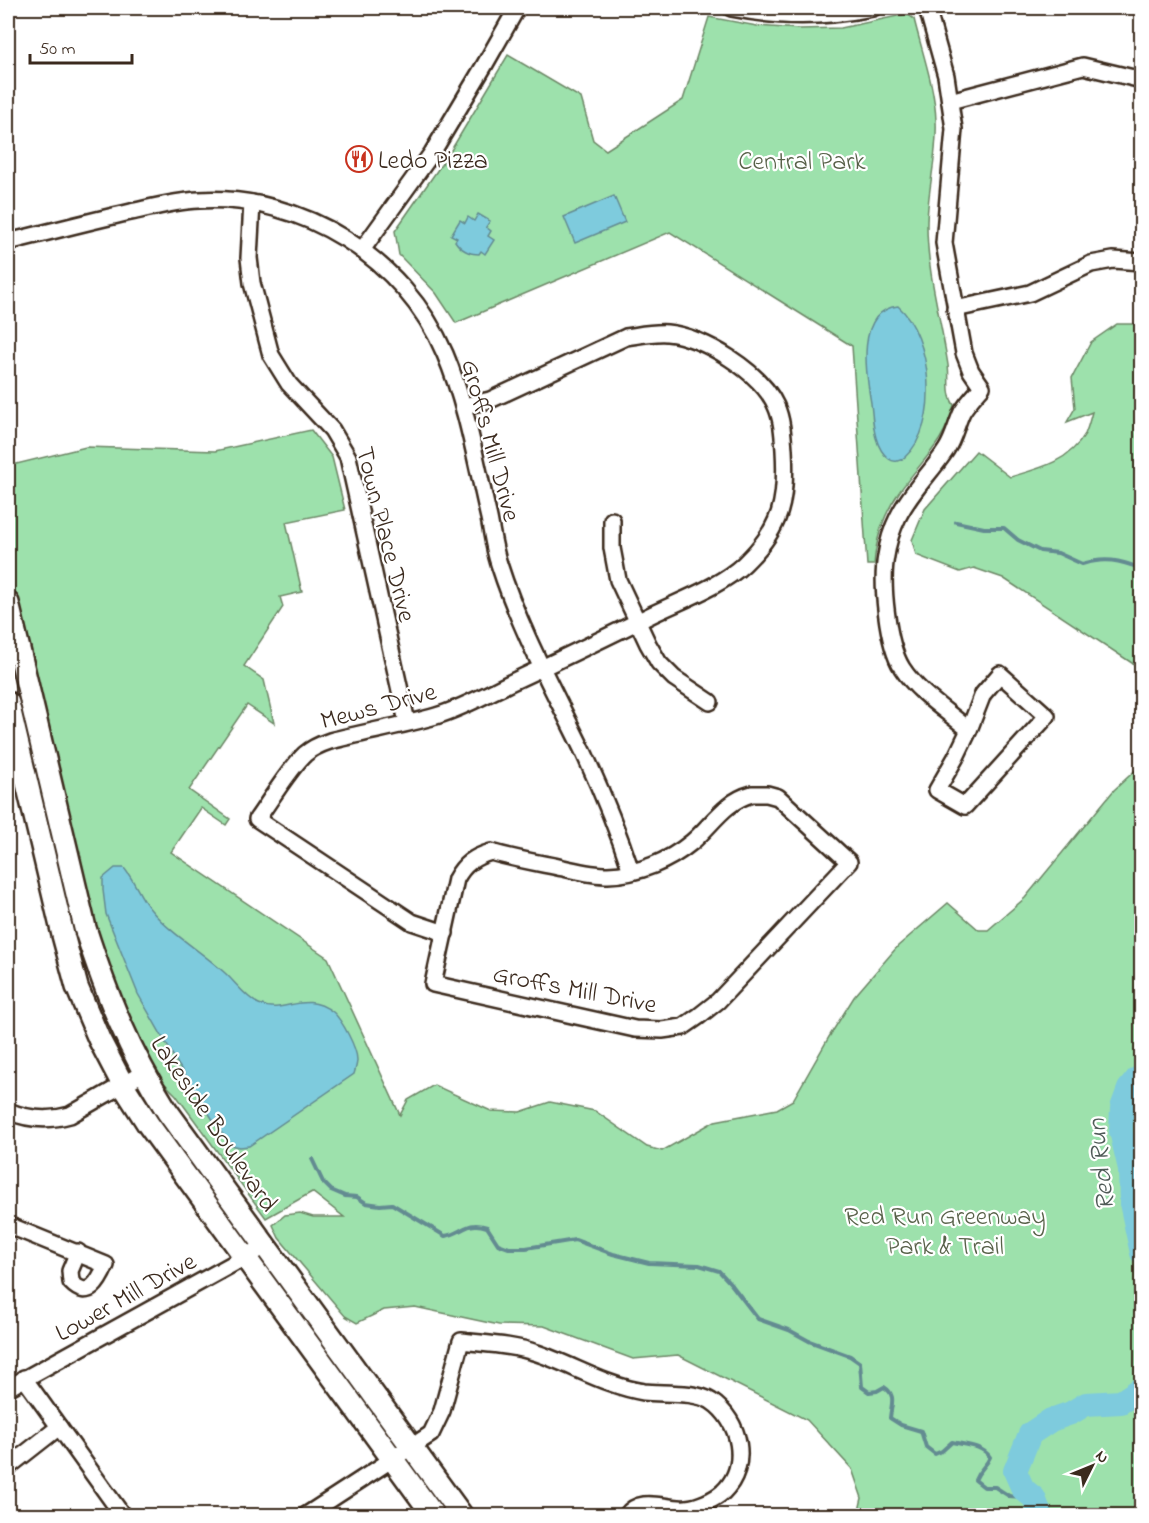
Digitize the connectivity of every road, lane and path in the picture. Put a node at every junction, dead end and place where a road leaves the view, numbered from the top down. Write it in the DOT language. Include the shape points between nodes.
graph roads {
  1 [pos="517,8"];
  2 [pos="730,8"];
  3 [pos="873,8"];
  4 [pos="927,8"];
  5 [pos="1142,80"];
  6 [pos="950,100"];
  7 [pos="252,203"];
  8 [pos="8,242"];
  9 [pos="362,250"];
  10 [pos="1142,262"];
  11 [pos="956,309"];
  12 [pos="464,406"];
  13 [pos="612,520"];
  14 [pos="8,603"];
  15 [pos="638,622"];
  16 [pos="542,668"];
  17 [pos="710,702"];
  18 [pos="8,703"];
  19 [pos="407,723"];
  20 [pos="969,730"];
  21 [pos="631,871"];
  22 [pos="445,933"];
  23 [pos="143,1073"];
  24 [pos="123,1085"];
  25 [pos="8,1111"];
  26 [pos="8,1225"];
  27 [pos="265,1246"];
  28 [pos="78,1252"];
  29 [pos="244,1257"];
  30 [pos="24,1378"];
  31 [pos="8,1388"];
  32 [pos="59,1427"];
  33 [pos="412,1446"];
  34 [pos="393,1459"];
  35 [pos="8,1467"];
  36 [pos="123,1515"];
  37 [pos="305,1515"];
  38 [pos="434,1515"];
  39 [pos="462,1515"];
  40 [pos="627,1515"];
  1 -- 9 [label="street" via="432,153"];
  2 -- 3 [label="street" via="778,16"];
  4 -- 6 [label="street"];
  5 -- 6 [label="street" via="1083,66"];
  6 -- 11 [label="street" via="954,152 944,243"];
  7 -- 8 [label="street, Groffs Mill Drive" via="170,203"];
  7 -- 9 [label="street, Groffs Mill Drive" via="303,217"];
  7 -- 19 [label="street, Town Place Drive" via="252,283 271,356 289,384 332,430 348,458"];
  9 -- 12 [label="street, Groffs Mill Drive" via="410,296 428,322"];
  10 -- 11 [label="street" via="1113,260 1091,264 1030,293"];
  11 -- 20 [label="street" via="964,354 982,387 963,412 946,451 907,502 890,537 885,559 888,626 902,668 916,686"];
  12 -- 15 [label="street, Mews Drive" via="490,400 626,338 646,333 689,337 753,375 766,389 777,406 782,427 786,484 774,525 763,543 731,575"];
  12 -- 16 [label="street, Groffs Mill Drive" via="498,562"];
  13 -- 15 [label="street" via="613,564"];
  14 -- 23 [label="main road, Lakeside Boulevard" via="85,928 117,1018"];
  15 -- 16 [label="street, Mews Drive"];
  15 -- 17 [label="street" via="659,663"];
  16 -- 19 [label="street, Mews Drive" via="456,708"];
  16 -- 21 [label="street, Groffs Mill Drive" via="617,828"];
  18 -- 24 [label="main road, Lakeside Boulevard" via="78,987"];
  19 -- 22 [label="street, Mews Drive" via="330,741 305,754 257,819 412,922"];
  20 -- 20 [label="street" via="983,694 1000,674 1047,716 965,806 937,790"];
  21 -- 22 [label="street, Groffs Mill Drive" via="588,873 491,852 479,855 462,868 456,879"];
  21 -- 22 [label="street, Groffs Mill Drive" via="651,867 682,851 730,804 752,794 778,797 849,862 718,1001 683,1027 635,1029 433,984"];
  23 -- 24 [label="street"];
  23 -- 27 [label="main road, Lakeside Boulevard"];
  24 -- 25 [label="street" via="58,1118 46,1120"];
  24 -- 29 [label="main road, Lakeside Boulevard"];
  26 -- 28 [label="street"];
  27 -- 29 [label="street, Lower Mill Drive"];
  27 -- 33 [label="main road, Lakeside Boulevard"];
  29 -- 30 [label="street, Lower Mill Drive"];
  29 -- 34 [label="main road, Lakeside Boulevard"];
  30 -- 31 [label="street, Lower Mill Drive"];
  30 -- 32 [label="street"];
  32 -- 35 [label="street"];
  32 -- 36 [label="street"];
  33 -- 34 [label="street"];
  33 -- 39 [label="main road, Lakeside Boulevard"];
  33 -- 40 [label="street" via="431,1434 442,1411 461,1341 519,1348 627,1389 698,1396 717,1406 740,1443 736,1470 724,1491 687,1508 649,1503"];
  34 -- 37 [label="street"];
  34 -- 38 [label="main road, Lakeside Boulevard"];
}
